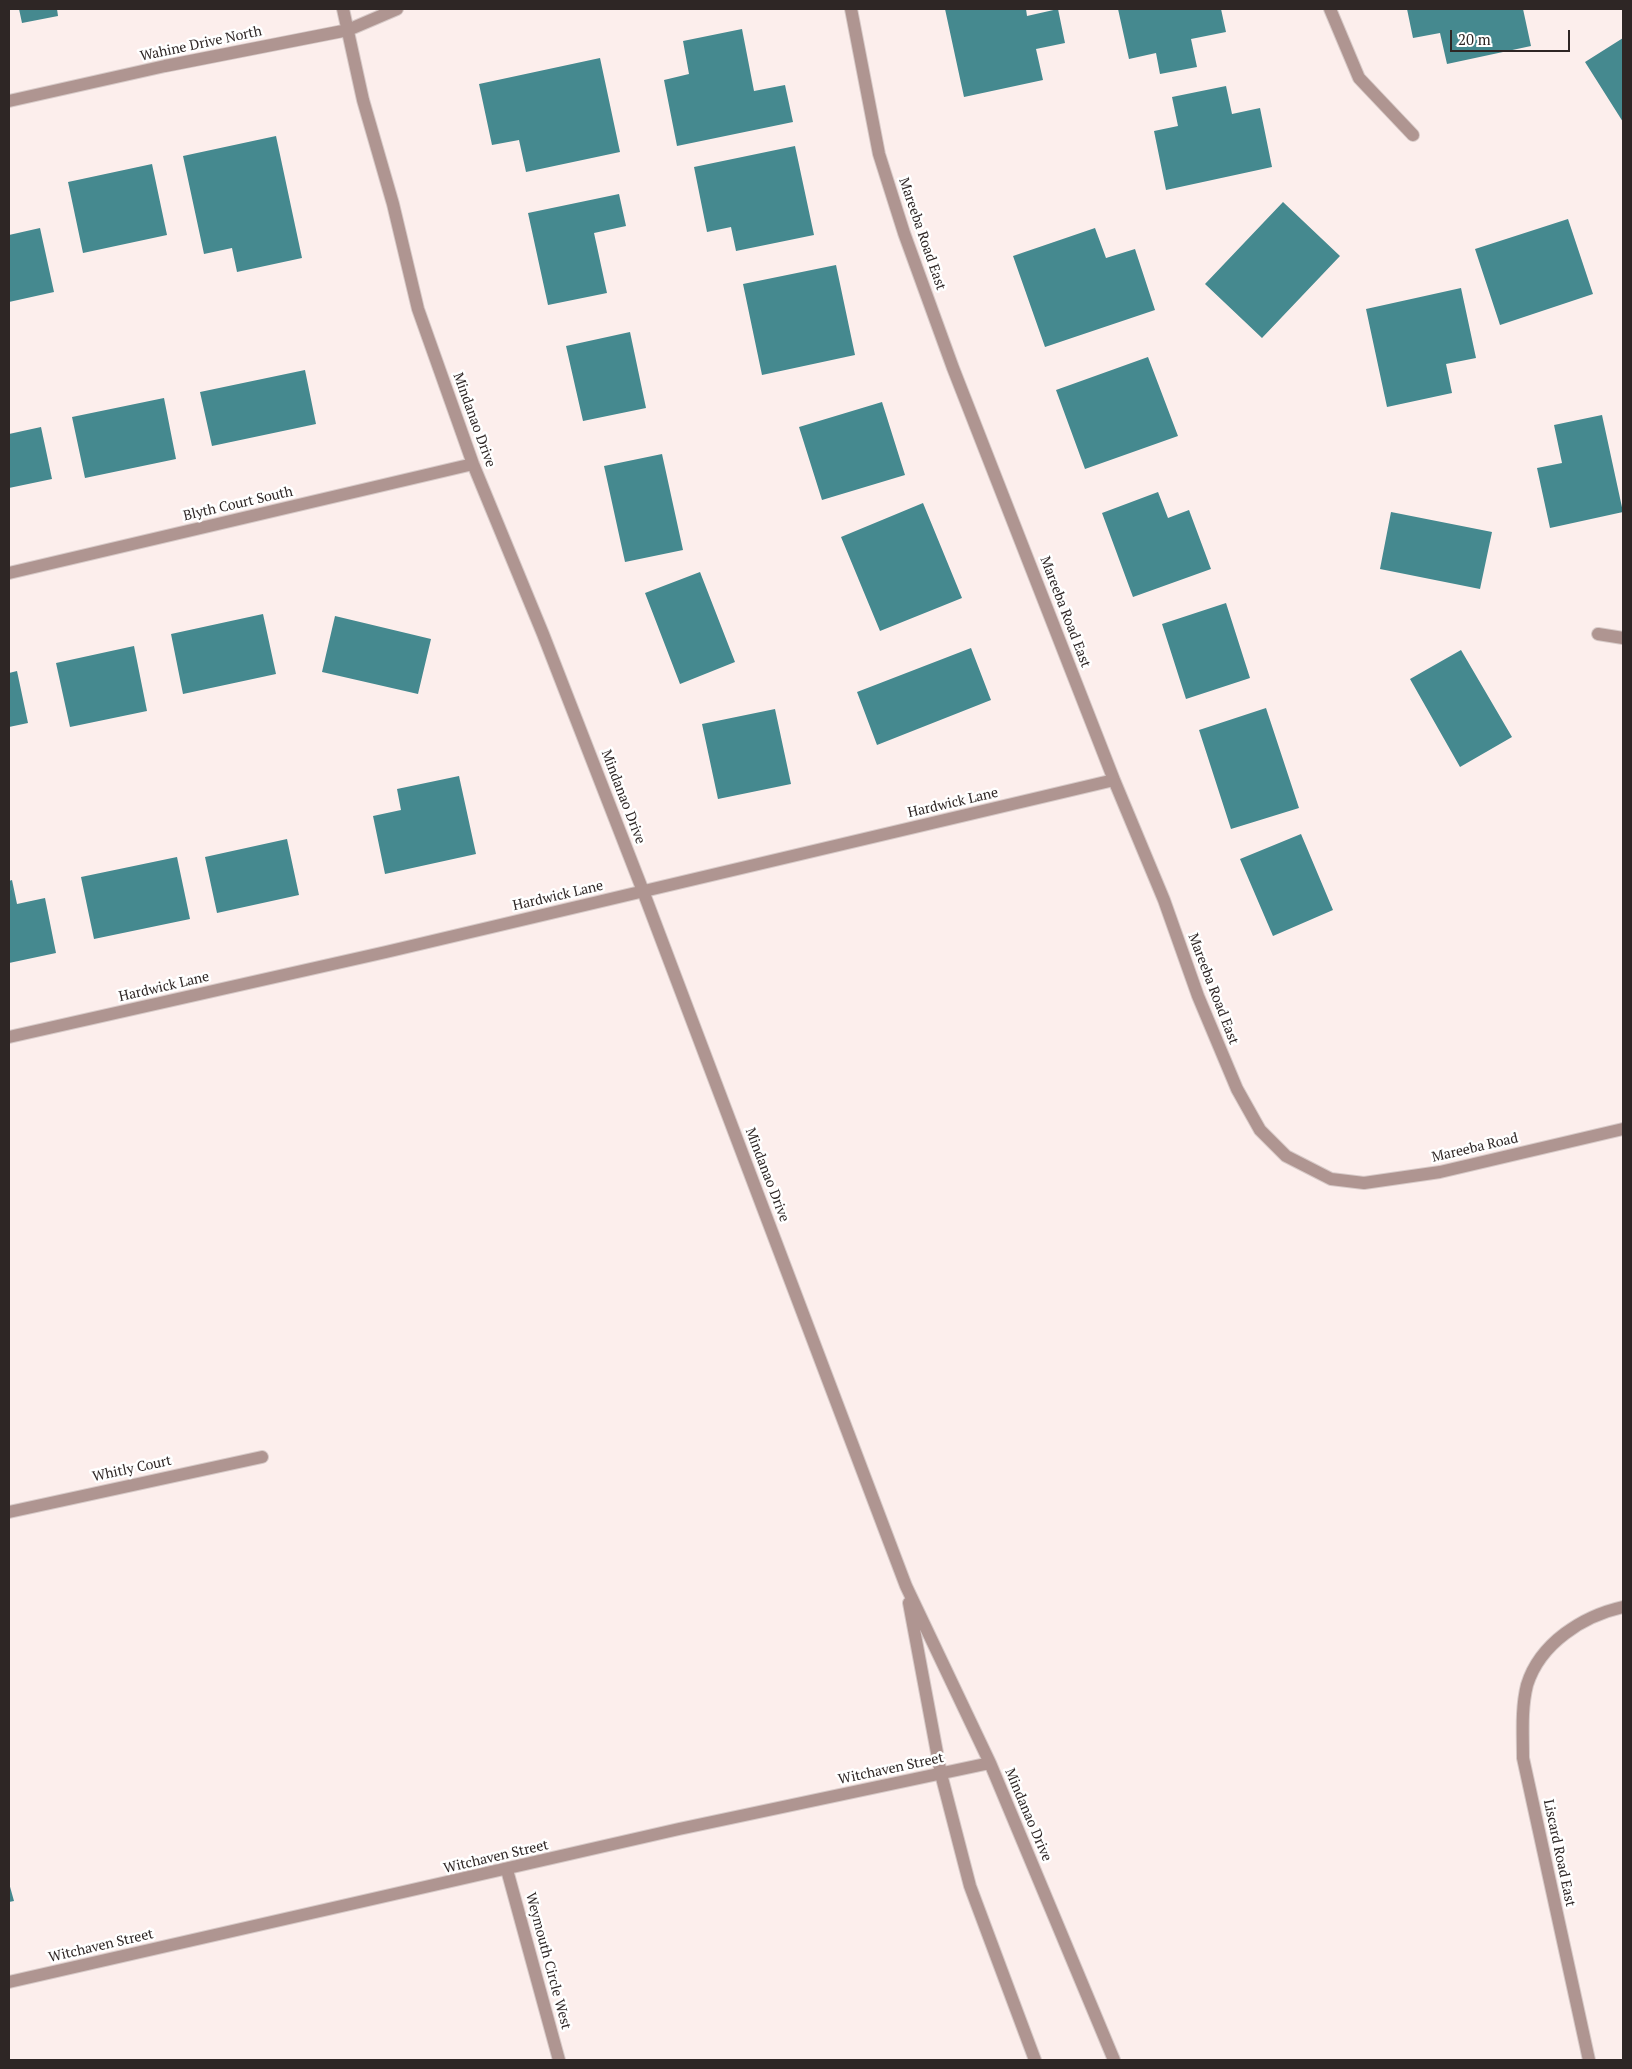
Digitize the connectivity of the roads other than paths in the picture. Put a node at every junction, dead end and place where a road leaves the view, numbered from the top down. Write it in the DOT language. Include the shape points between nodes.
graph roads {
  1 [pos="343,9"];
  2 [pos="397,9"];
  3 [pos="851,9"];
  4 [pos="1330,9"];
  5 [pos="348,30"];
  6 [pos="9,101"];
  7 [pos="1413,135"];
  8 [pos="473,464"];
  9 [pos="9,573"];
  10 [pos="1598,634"];
  11 [pos="1623,638"];
  12 [pos="1114,780"];
  13 [pos="643,891"];
  14 [pos="9,1037"];
  15 [pos="1623,1129"];
  16 [pos="1331,1179"];
  17 [pos="262,1457"];
  18 [pos="9,1512"];
  19 [pos="906,1586"];
  20 [pos="1623,1607"];
  21 [pos="990,1763"];
  22 [pos="942,1774"];
  23 [pos="507,1870"];
  24 [pos="9,1982"];
  25 [pos="559,2060"];
  26 [pos="1035,2060"];
  27 [pos="1114,2060"];
  28 [pos="1589,2060"];
  1 -- 5 [label="street, Mindanao Drive"];
  2 -- 5 [label="street, Wahine Drive North"];
  3 -- 12 [label="street, Mareeba Road East" via="879,154 904,233 953,368"];
  4 -- 7 [label="street" via="1359,78"];
  5 -- 6 [label="street, Wahine Drive North"];
  5 -- 8 [label="street, Mindanao Drive" via="418,309"];
  8 -- 9 [label="street, Blyth Court South"];
  8 -- 13 [label="street, Mindanao Drive"];
  10 -- 11 [label="street"];
  12 -- 13 [label="street, Hardwick Lane"];
  12 -- 16 [label="street, Mareeba Road East" via="1237,1089 1260,1130 1286,1156"];
  13 -- 14 [label="street, Hardwick Lane"];
  13 -- 19 [label="street, Mindanao Drive"];
  15 -- 16 [label="street, Mareeba Road" via="1440,1172 1364,1183"];
  17 -- 18 [label="street, Whitly Court"];
  19 -- 21 [label="street, Mindanao Drive"];
  19 -- 22 [label="street, Mindanao Drive"];
  20 -- 28 [label="street, Liscard Road East" via="1577,1624 1543,1654 1528,1684 1522,1714 1523,1758"];
  21 -- 22 [label="street, Witchaven Street"];
  21 -- 27 [label="street, Mindanao Drive"];
  22 -- 23 [label="street, Witchaven Street" via="679,1829"];
  22 -- 26 [label="street, Mindanao Drive" via="970,1886"];
  23 -- 24 [label="street, Witchaven Street"];
  23 -- 25 [label="street, Weymouth Circle West"];
}
